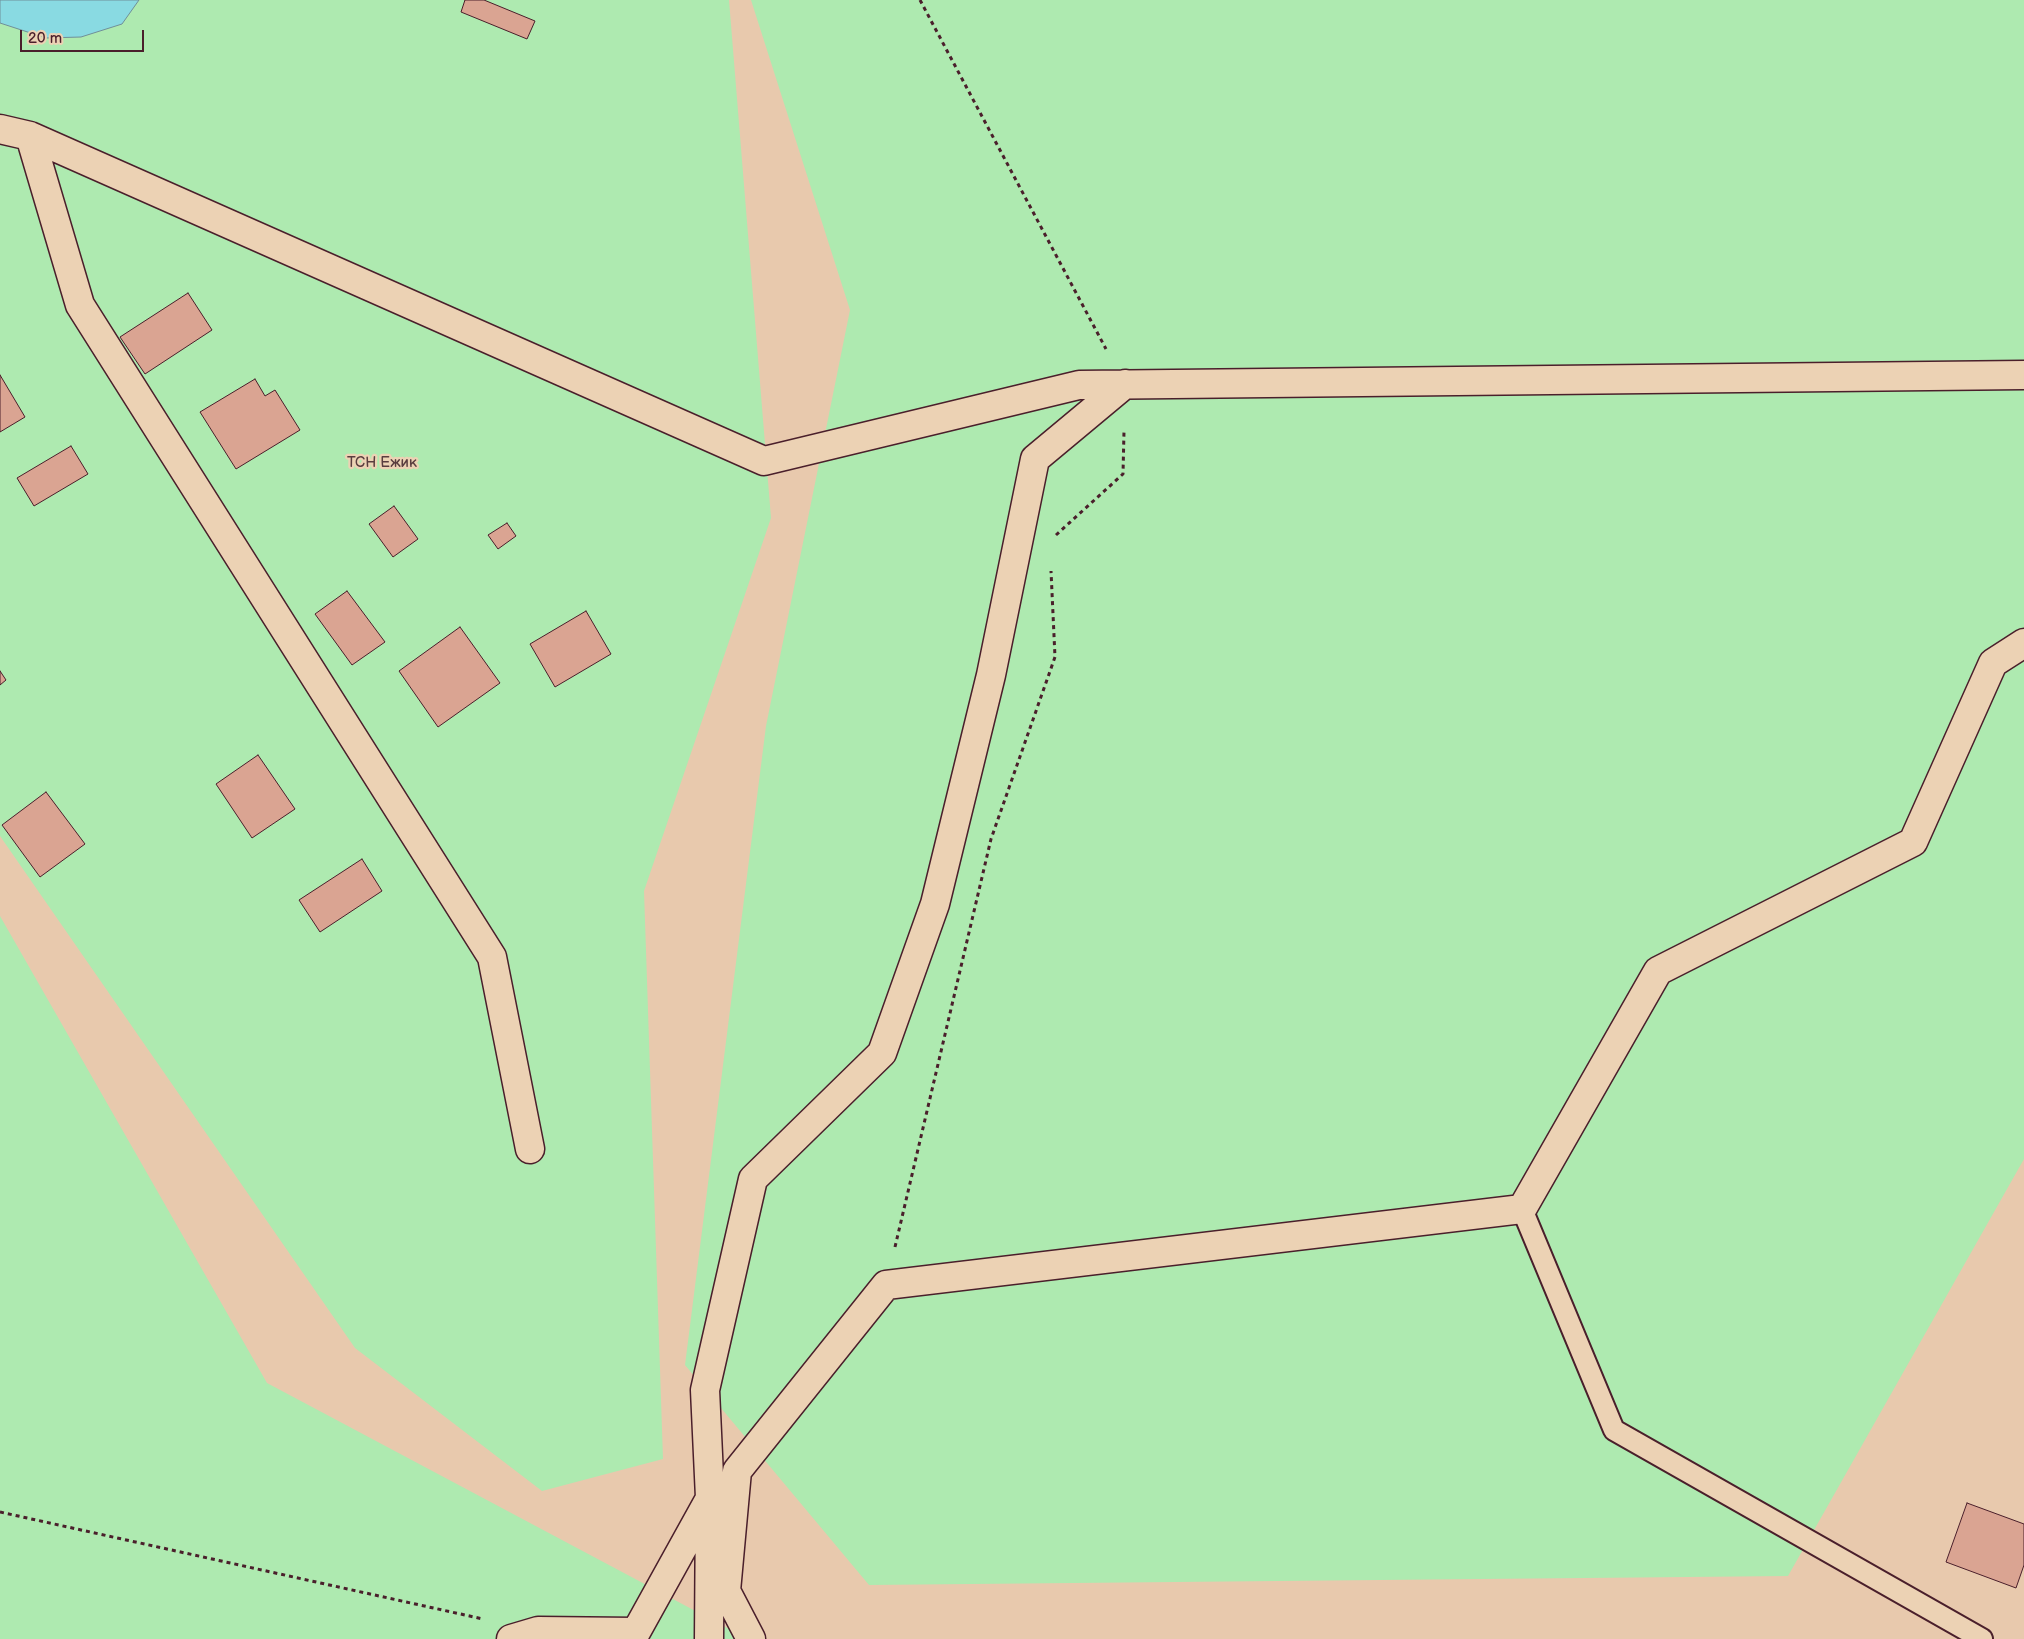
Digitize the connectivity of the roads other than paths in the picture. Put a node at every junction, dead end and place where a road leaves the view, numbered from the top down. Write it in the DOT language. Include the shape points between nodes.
graph roads {
  1 [pos="0,129"];
  2 [pos="30,136"];
  3 [pos="2024,375"];
  4 [pos="1125,384"];
  5 [pos="2024,643"];
  6 [pos="530,1149"];
  7 [pos="1522,1209"];
  8 [pos="710,1498"];
  9 [pos="511,1639"];
  10 [pos="709,1639"];
  11 [pos="751,1639"];
  12 [pos="1982,1639"];
  1 -- 2 [label="street"];
  2 -- 4 [label="street" via="764,461 1079,385"];
  2 -- 6 [label="street" via="80,305 492,957"];
  3 -- 4 [label="street"];
  4 -- 8 [label="street" via="1035,459 992,675 935,904 882,1053 753,1179 705,1390"];
  5 -- 7 [label="street" via="1993,663 1914,842 1658,971"];
  7 -- 11 [label="street" via="886,1285 737,1471 726,1591"];
  7 -- 12 [label="lane" via="1614,1430"];
  8 -- 9 [label="street" via="636,1632 538,1631"];
  8 -- 10 [label="street"];
}
